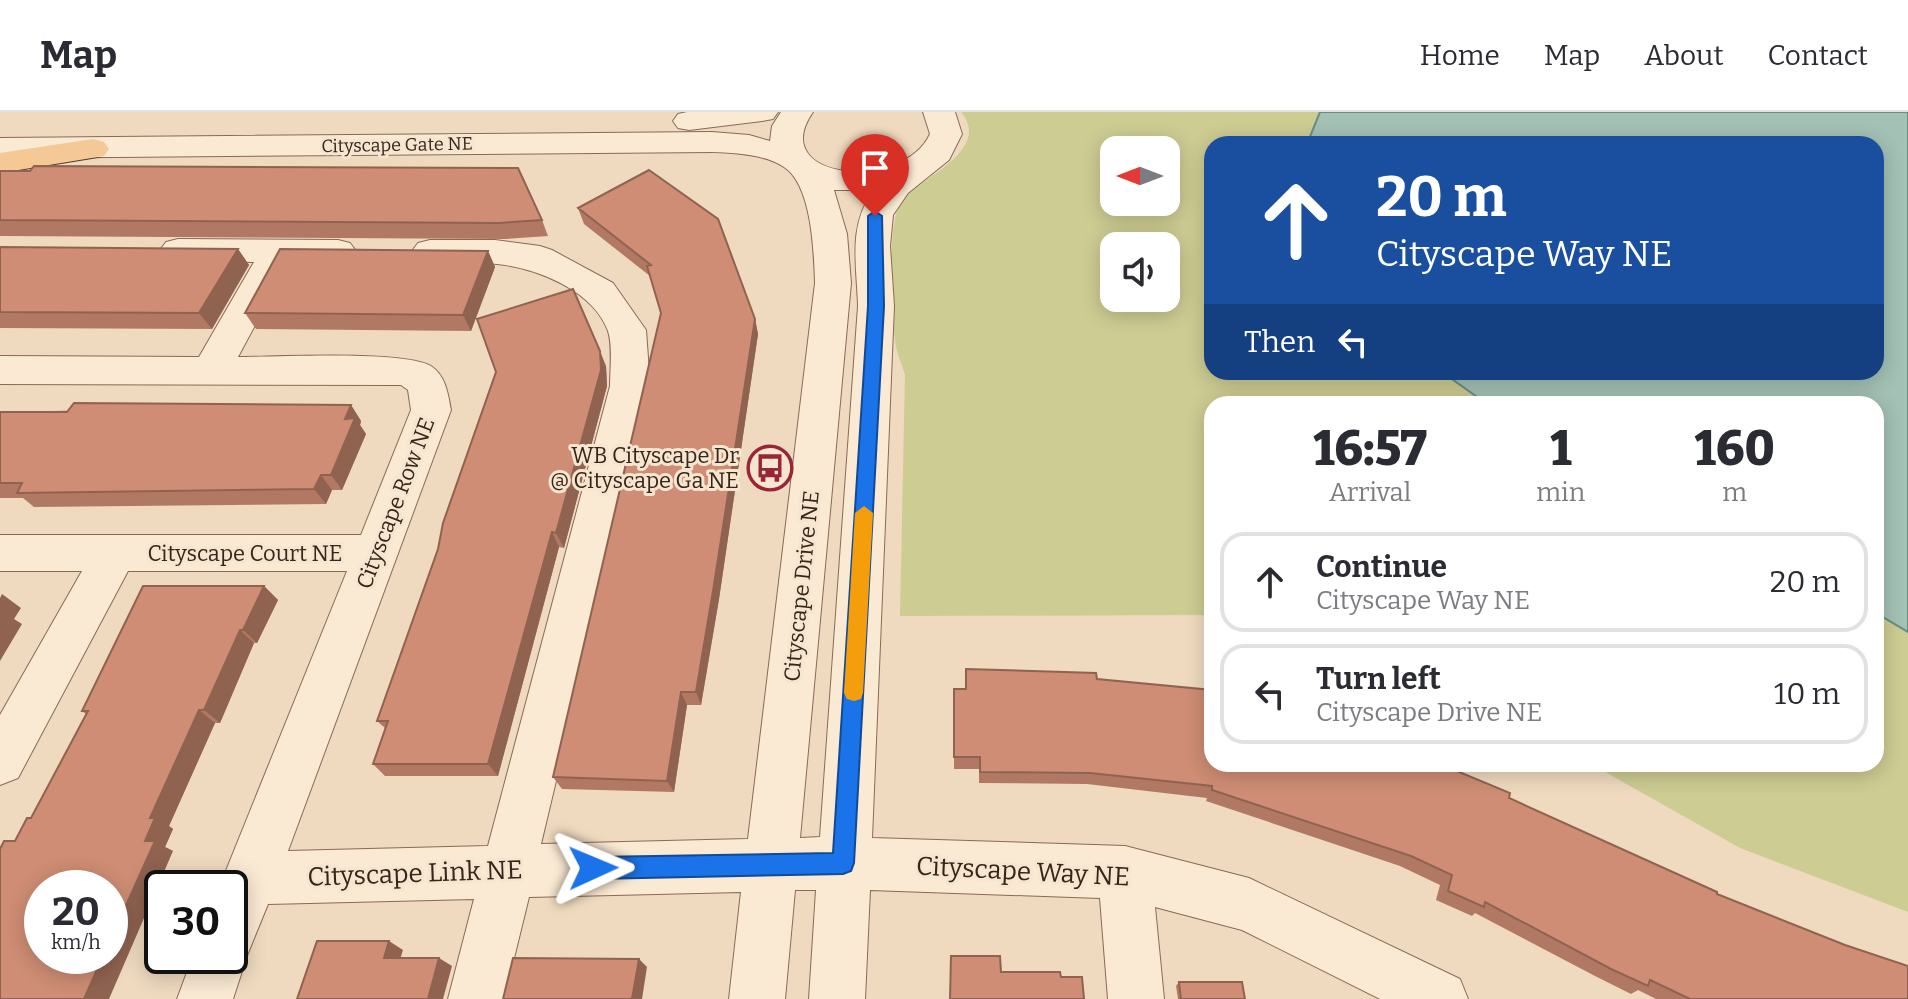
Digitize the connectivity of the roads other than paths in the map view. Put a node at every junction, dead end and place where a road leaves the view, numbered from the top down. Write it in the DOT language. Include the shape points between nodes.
graph roads {
  1 [pos="762,112"];
  2 [pos="797,112"];
  3 [pos="939,112"];
  4 [pos="0,119"];
  5 [pos="0,148"];
  6 [pos="93,149"];
  7 [pos="0,163"];
  8 [pos="802,167"];
  9 [pos="916,170"];
  10 [pos="139,250"];
  11 [pos="278,250"];
  12 [pos="0,370"];
  13 [pos="211,370"];
  14 [pos="0,553"];
  15 [pos="376,553"];
  16 [pos="115,554"];
  17 [pos="0,762"];
  18 [pos="843,863"];
  19 [pos="771,865"];
  20 [pos="507,870"];
  21 [pos="1125,872"];
  22 [pos="250,878"];
  23 [pos="248,884"];
  24 [pos="214,974"];
  25 [pos="205,999"];
  26 [pos="476,999"];
  27 [pos="757,999"];
  28 [pos="837,999"];
  29 [pos="1136,999"];
  30 [pos="1440,999"];
  1 -- 4 [label="street, Cityscape Gate NE" via="659,122"];
  2 -- 8 [label="street, Cityscape Drive NE" via="785,134"];
  3 -- 9 [label="street" via="946,132 944,146"];
  5 -- 6 [label="street, Cityscape Gate NE"];
  6 -- 7 [label="main road"];
  6 -- 8 [label="street, Cityscape Gate NE" via="712,142 749,145"];
  8 -- 9 [label="street, Cityscape Gate NE" via="833,180 873,181"];
  8 -- 19 [label="street, Cityscape Drive NE" via="830,234 833,283"];
  9 -- 18 [label="street" via="884,198 873,231 876,306"];
  10 -- 11 [label="street"];
  11 -- 13 [label="street"];
  11 -- 20 [label="street" via="495,252 540,258 600,292 627,330 630,386"];
  12 -- 13 [label="street, Cityscape Row NE"];
  13 -- 15 [label="street, Cityscape Row NE" via="401,371 426,384 431,410"];
  14 -- 16 [label="street, Cityscape Court NE"];
  15 -- 16 [label="street, Cityscape Court NE"];
  15 -- 22 [label="street, Cityscape Row NE"];
  16 -- 17 [label="street, Cityscape Court NE"];
  18 -- 19 [label="street, Cityscape Way NE"];
  18 -- 21 [label="street, Cityscape Way NE"];
  18 -- 28 [label="street"];
  19 -- 20 [label="street, Cityscape Link NE"];
  19 -- 27 [label="street, Cityscape Drive NE"];
  20 -- 22 [label="street, Cityscape Link NE"];
  20 -- 26 [label="street"];
  21 -- 29 [label="street"];
  21 -- 30 [label="street, Cityscape Way NE" via="1249,905"];
  22 -- 23 [label="street, Cityscape Row NE"];
  24 -- 25 [label="street"];
}
